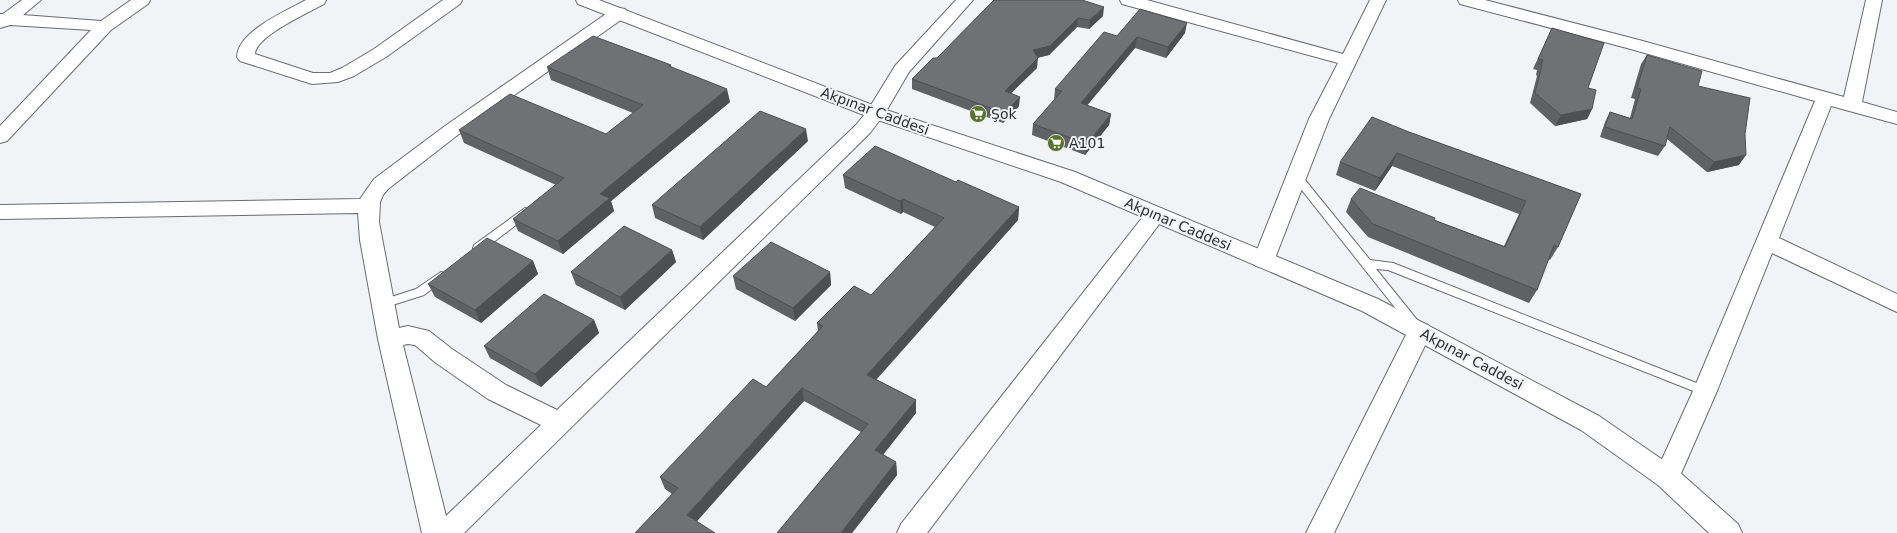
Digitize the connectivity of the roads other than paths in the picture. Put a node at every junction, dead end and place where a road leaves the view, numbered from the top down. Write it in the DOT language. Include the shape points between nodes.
graph roads {
  1 [pos="33,0"];
  2 [pos="142,0"];
  3 [pos="318,0"];
  4 [pos="454,0"];
  5 [pos="584,0"];
  6 [pos="965,0"];
  7 [pos="1128,0"];
  8 [pos="1378,0"];
  9 [pos="1466,0"];
  10 [pos="1874,0"];
  11 [pos="619,13"];
  12 [pos="2,22"];
  13 [pos="105,26"];
  14 [pos="1349,61"];
  15 [pos="1826,98"];
  16 [pos="1852,105"];
  17 [pos="876,113"];
  18 [pos="1897,118"];
  19 [pos="0,137"];
  20 [pos="1297,177"];
  21 [pos="369,206"];
  22 [pos="532,207"];
  23 [pos="0,212"];
  24 [pos="1156,214"];
  25 [pos="1766,241"];
  26 [pos="470,254"];
  27 [pos="1264,260"];
  28 [pos="1367,264"];
  29 [pos="451,268"];
  30 [pos="383,304"];
  31 [pos="1897,304"];
  32 [pos="1420,331"];
  33 [pos="390,339"];
  34 [pos="1705,391"];
  35 [pos="560,423"];
  36 [pos="1667,477"];
  37 [pos="436,533"];
  38 [pos="446,533"];
  39 [pos="911,533"];
  40 [pos="1320,533"];
  41 [pos="1728,533"];
  1 -- 12 [label="street"];
  2 -- 13 [label="street"];
  3 -- 4 [label="street" via="260,35 246,50 246,57 312,79 332,78 348,72 380,53"];
  5 -- 11 [label="street, Akpınar Caddesi"];
  6 -- 17 [label="street" via="901,70"];
  7 -- 14 [label="street"];
  8 -- 14 [label="street"];
  9 -- 15 [label="street"];
  10 -- 16 [label="street"];
  11 -- 17 [label="street, Akpınar Caddesi"];
  11 -- 21 [label="street" via="452,130 381,184 372,194"];
  12 -- 13 [label="street"];
  13 -- 19 [label="street"];
  14 -- 20 [label="street" via="1319,120"];
  15 -- 16 [label="street"];
  15 -- 25 [label="street"];
  16 -- 18 [label="street"];
  17 -- 24 [label="street, Akpınar Caddesi" via="1068,177"];
  17 -- 35 [label="street" via="864,129"];
  20 -- 27 [label="street"];
  20 -- 28 [label="lane"];
  21 -- 23 [label="street"];
  21 -- 30 [label="street" via="369,223"];
  22 -- 26 [label="lane"];
  24 -- 27 [label="street, Akpınar Caddesi"];
  24 -- 39 [label="street"];
  25 -- 31 [label="street"];
  25 -- 34 [label="street"];
  27 -- 32 [label="street, Akpınar Caddesi" via="1370,305"];
  28 -- 32 [label="lane"];
  28 -- 34 [label="lane" via="1389,266"];
  29 -- 30 [label="lane" via="420,292"];
  30 -- 33 [label="street"];
  32 -- 36 [label="street, Akpınar Caddesi" via="1590,424"];
  32 -- 40 [label="street"];
  33 -- 35 [label="street" via="408,335 421,337 497,392"];
  33 -- 37 [label="street" via="420,456"];
  34 -- 36 [label="street"];
  35 -- 38 [label="street"];
  36 -- 41 [label="street, Akpınar Caddesi"];
}
